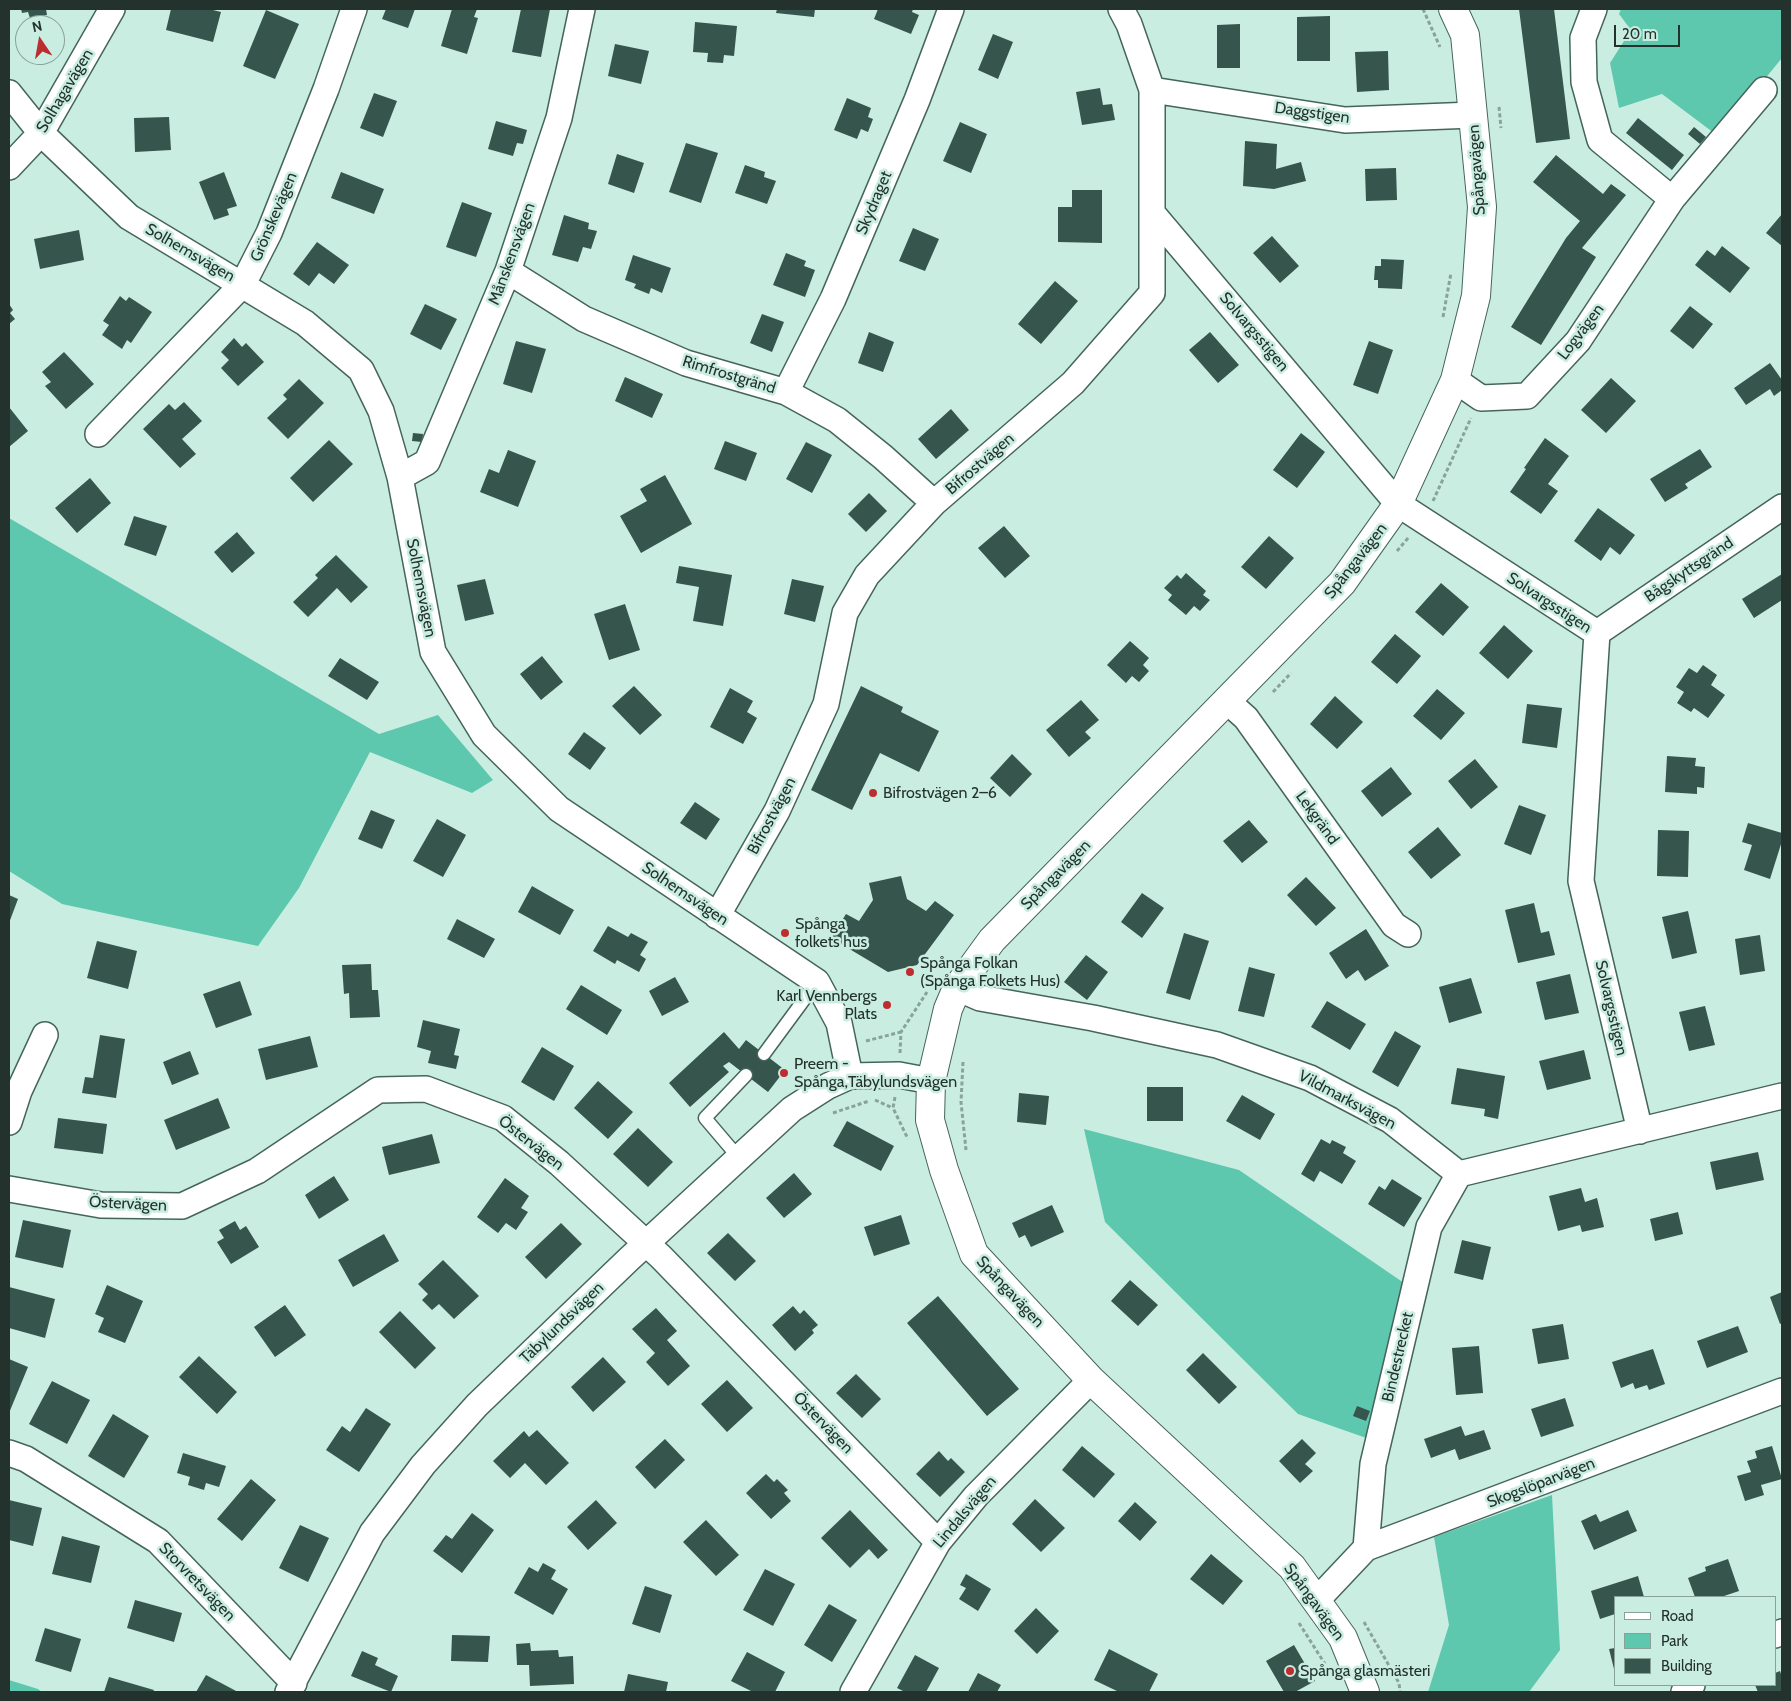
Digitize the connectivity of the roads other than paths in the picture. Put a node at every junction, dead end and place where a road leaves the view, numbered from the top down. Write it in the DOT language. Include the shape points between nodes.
graph roads {
  1 [pos="112,9"];
  2 [pos="354,9"];
  3 [pos="582,9"];
  4 [pos="951,9"];
  5 [pos="1120,9"];
  6 [pos="1453,9"];
  7 [pos="1594,10"];
  8 [pos="1152,90"];
  9 [pos="1764,90"];
  10 [pos="9,93"];
  11 [pos="1473,115"];
  12 [pos="41,133"];
  13 [pos="9,167"];
  14 [pos="1672,199"];
  15 [pos="1153,214"];
  16 [pos="508,271"];
  17 [pos="243,284"];
  18 [pos="1456,380"];
  19 [pos="786,392"];
  20 [pos="98,434"];
  21 [pos="400,477"];
  22 [pos="934,504"];
  23 [pos="1398,504"];
  24 [pos="1782,507"];
  25 [pos="1596,633"];
  26 [pos="1227,701"];
  27 [pos="717,916"];
  28 [pos="1408,934"];
  29 [pos="817,982"];
  30 [pos="958,988"];
  31 [pos="45,1035"];
  32 [pos="764,1054"];
  33 [pos="746,1075"];
  34 [pos="850,1076"];
  35 [pos="931,1081"];
  36 [pos="1782,1096"];
  37 [pos="9,1122"];
  38 [pos="1640,1131"];
  39 [pos="739,1158"];
  40 [pos="1459,1174"];
  41 [pos="9,1189"];
  42 [pos="646,1243"];
  43 [pos="1091,1380"];
  44 [pos="1782,1391"];
  45 [pos="9,1453"];
  46 [pos="938,1542"];
  47 [pos="1366,1548"];
  48 [pos="1316,1601"];
  49 [pos="291,1687"];
  50 [pos="853,1692"];
  51 [pos="1365,1692"];
  1 -- 12 [label="street, Solhagavägen"];
  2 -- 17 [label="street, Grönskevägen" via="269,233"];
  3 -- 16 [label="street, Månskensvägen" via="559,118"];
  4 -- 19 [label="street, Skydraget" via="917,100 836,290"];
  5 -- 8 [label="street, Bifrostvägen" via="1129,24"];
  6 -- 11 [label="street, Spångavägen" via="1465,35"];
  7 -- 14 [label="street" via="1583,38 1584,82 1600,140"];
  8 -- 11 [label="street, Daggstigen" via="1345,120"];
  8 -- 15 [label="street, Bifrostvägen"];
  9 -- 14 [label="street, Logvägen"];
  10 -- 12 [label="street, Solhemsvägen"];
  11 -- 18 [label="street, Spångavägen" via="1482,207 1476,296"];
  12 -- 13 [label="street, Solhagavägen"];
  12 -- 17 [label="street, Solhemsvägen" via="130,217"];
  14 -- 18 [label="street, Logvägen" via="1578,341 1527,396 1481,398"];
  15 -- 22 [label="street, Bifrostvägen" via="1152,293 1073,384"];
  15 -- 23 [label="street, Solvargsstigen"];
  16 -- 19 [label="street, Rimfrostgränd" via="584,319 686,363"];
  16 -- 21 [label="street, Månskensvägen" via="427,462"];
  17 -- 20 [label="street, Grönskevägen"];
  17 -- 21 [label="street, Solhemsvägen" via="305,323 361,370 381,411"];
  18 -- 23 [label="street, Spångavägen"];
  19 -- 22 [label="street, Rimfrostgränd" via="837,420"];
  21 -- 27 [label="street, Solhemsvägen" via="433,652 484,735 559,809"];
  22 -- 27 [label="street, Bifrostvägen" via="867,575 845,613 826,704 777,811"];
  23 -- 25 [label="street, Solvargsstigen"];
  23 -- 26 [label="street, Spångavägen" via="1342,583"];
  24 -- 25 [label="street, Bågskyttsgränd"];
  25 -- 38 [label="street, Solvargsstigen" via="1581,881"];
  26 -- 28 [label="street, Lekgränd" via="1246,718 1394,925"];
  26 -- 30 [label="street, Spångavägen" via="992,940"];
  27 -- 29 [label="street, Solhemsvägen"];
  29 -- 32 [label="lane"];
  29 -- 34 [label="street, Solhemsvägen" via="839,1023"];
  30 -- 35 [label="street, Spångavägen" via="948,1009"];
  30 -- 40 [label="street, Vildmarksvägen" via="980,998 1217,1045 1310,1078 1390,1120"];
  31 -- 37 [label="street" via="19,1091"];
  33 -- 39 [label="lane" via="705,1118"];
  34 -- 35 [label="street, Täbylundsvägen" via="899,1075"];
  34 -- 39 [label="street, Täbylundsvägen" via="792,1109"];
  35 -- 43 [label="street, Spångavägen" via="930,1120 974,1254"];
  36 -- 38 [label="street"];
  38 -- 40 [label="street"];
  39 -- 42 [label="street, Täbylundsvägen"];
  40 -- 47 [label="street, Bindestrecket" via="1429,1227 1372,1464"];
  41 -- 42 [label="street, Östervägen" via="101,1205 182,1206 258,1171 378,1090 426,1089 504,1118 559,1163"];
  42 -- 46 [label="street, Östervägen"];
  42 -- 49 [label="street, Täbylundsvägen" via="477,1405 423,1465 372,1533"];
  43 -- 46 [label="street, Lindalsvägen" via="976,1496"];
  43 -- 48 [label="street, Spångavägen" via="1292,1567"];
  44 -- 47 [label="street, Skogslöparvägen"];
  45 -- 49 [label="street, Storvretsvägen" via="26,1459 158,1541"];
  46 -- 50 [label="street, Lindalsvägen"];
  47 -- 48 [label="street, Skogslöparvägen"];
  48 -- 51 [label="street, Spångavägen" via="1343,1638"];
}
